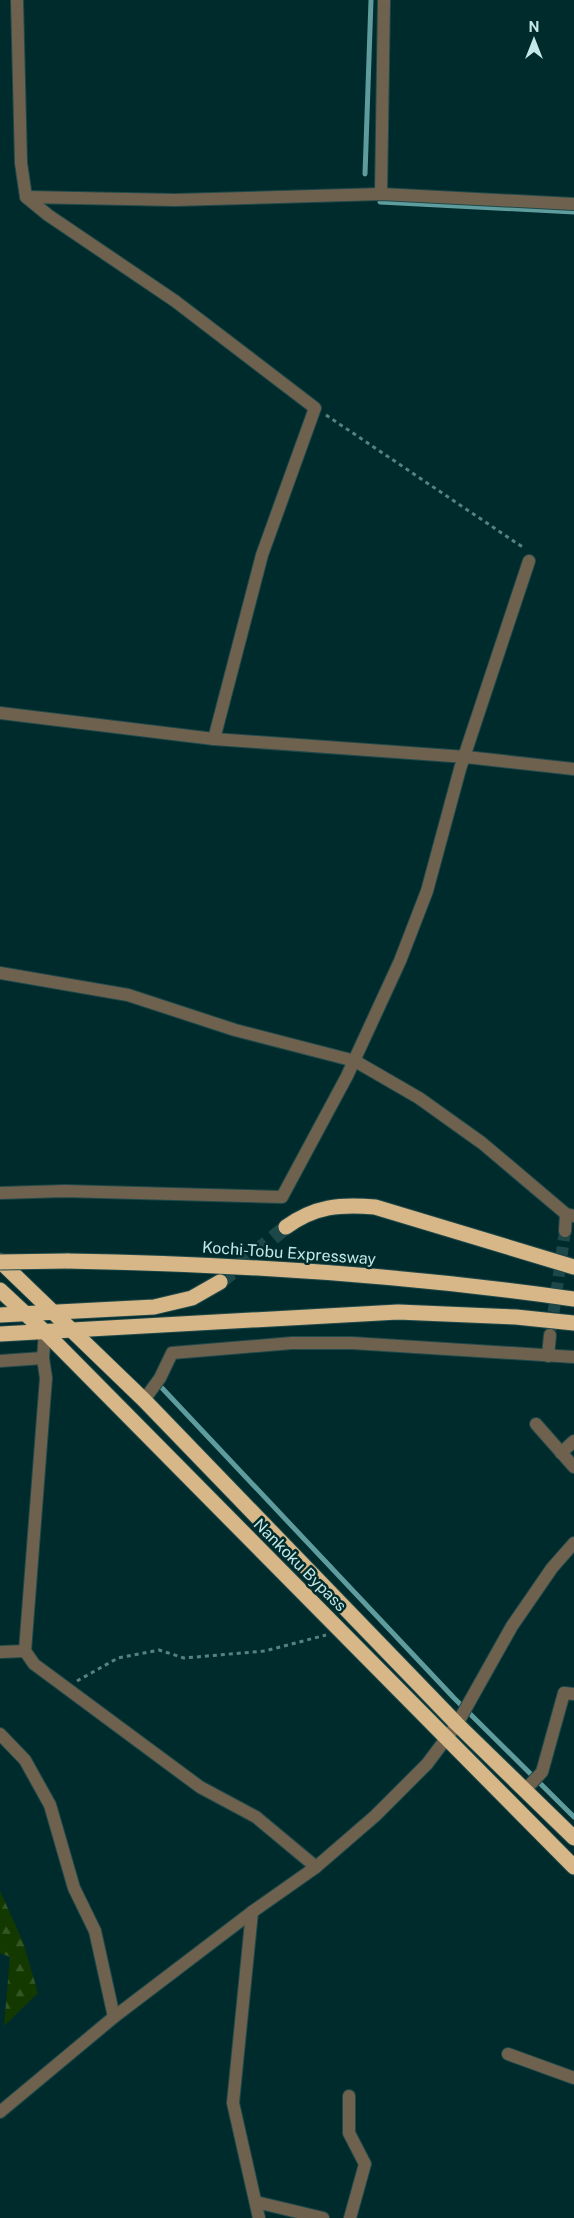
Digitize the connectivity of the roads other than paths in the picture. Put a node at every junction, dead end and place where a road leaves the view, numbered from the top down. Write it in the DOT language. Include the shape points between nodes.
graph roads {
  1 [pos="17,0"];
  2 [pos="384,0"];
  3 [pos="381,194"];
  4 [pos="26,198"];
  5 [pos="574,204"];
  6 [pos="529,561"];
  7 [pos="0,713"];
  8 [pos="214,739"];
  9 [pos="466,757"];
  10 [pos="574,769"];
  11 [pos="0,973"];
  12 [pos="355,1061"];
  13 [pos="0,1194"];
  14 [pos="570,1215"];
  15 [pos="286,1227"];
  16 [pos="565,1231"];
  17 [pos="0,1262"];
  18 [pos="574,1267"];
  19 [pos="220,1282"];
  20 [pos="0,1290"];
  21 [pos="574,1300"];
  22 [pos="53,1312"];
  23 [pos="23,1313"];
  24 [pos="0,1315"];
  25 [pos="574,1323"];
  26 [pos="74,1330"];
  27 [pos="45,1332"];
  28 [pos="0,1334"];
  29 [pos="550,1335"];
  30 [pos="548,1356"];
  31 [pos="44,1358"];
  32 [pos="574,1358"];
  33 [pos="0,1361"];
  34 [pos="144,1400"];
  35 [pos="536,1424"];
  36 [pos="574,1441"];
  37 [pos="562,1453"];
  38 [pos="574,1467"];
  39 [pos="574,1543"];
  40 [pos="25,1651"];
  41 [pos="0,1652"];
  42 [pos="574,1694"];
  43 [pos="462,1714"];
  44 [pos="0,1734"];
  45 [pos="446,1740"];
  46 [pos="525,1790"];
  47 [pos="574,1838"];
  48 [pos="316,1867"];
  49 [pos="574,1867"];
  50 [pos="252,1912"];
  51 [pos="114,2017"];
  52 [pos="508,2054"];
  53 [pos="574,2078"];
  54 [pos="349,2096"];
  55 [pos="0,2112"];
  56 [pos="256,2202"];
  57 [pos="259,2218"];
  58 [pos="323,2218"];
  59 [pos="350,2218"];
  1 -- 4 [label="street" via="20,163"];
  2 -- 3 [label="street"];
  3 -- 4 [label="street" via="175,200"];
  3 -- 5 [label="street"];
  4 -- 8 [label="street" via="175,301 315,408 262,555"];
  6 -- 9 [label="street"];
  7 -- 8 [label="street"];
  8 -- 9 [label="street"];
  9 -- 10 [label="street"];
  9 -- 12 [label="street" via="427,891"];
  11 -- 12 [label="street" via="128,995 235,1030"];
  12 -- 13 [label="street" via="282,1197 65,1191"];
  12 -- 14 [label="street" via="419,1098"];
  14 -- 16 [label="street"];
  15 -- 18 [label="highway" via="316,1210 345,1204 375,1207"];
  17 -- 21 [label="highway, Kochi-Tobu Expressway, bridge" via="67,1260 297,1270 406,1278"];
  17 -- 22 [label="highway, Nankoku Bypass"];
  19 -- 22 [label="highway" via="192,1298 173,1304"];
  20 -- 23 [label="highway, Nankoku Bypass"];
  22 -- 23 [label="highway"];
  22 -- 26 [label="highway, Nankoku Bypass"];
  23 -- 24 [label="highway"];
  23 -- 27 [label="highway, Nankoku Bypass"];
  25 -- 26 [label="highway" via="398,1312"];
  26 -- 27 [label="highway"];
  26 -- 34 [label="highway, Nankoku Bypass"];
  27 -- 28 [label="highway"];
  27 -- 31 [label="street"];
  27 -- 45 [label="highway, Nankoku Bypass"];
  29 -- 30 [label="street"];
  30 -- 32 [label="street"];
  30 -- 34 [label="street" via="352,1343 292,1343 172,1353"];
  31 -- 33 [label="street"];
  31 -- 40 [label="street" via="46,1378"];
  34 -- 43 [label="highway, Nankoku Bypass"];
  35 -- 37 [label="street"];
  36 -- 37 [label="street"];
  37 -- 38 [label="street"];
  39 -- 43 [label="street" via="552,1568 512,1626"];
  40 -- 41 [label="street"];
  40 -- 48 [label="street" via="34,1664 66,1688 200,1787 256,1817"];
  42 -- 46 [label="street" via="564,1693 542,1772"];
  43 -- 45 [label="street"];
  43 -- 46 [label="highway, Nankoku Bypass"];
  44 -- 51 [label="street" via="25,1760 50,1805 74,1888 95,1931"];
  45 -- 48 [label="street" via="428,1764 375,1816"];
  45 -- 49 [label="highway, Nankoku Bypass"];
  46 -- 47 [label="highway, Nankoku Bypass"];
  48 -- 50 [label="street"];
  50 -- 51 [label="street"];
  50 -- 56 [label="street" via="233,2103"];
  51 -- 55 [label="street"];
  52 -- 53 [label="street"];
  54 -- 59 [label="street" via="349,2133 365,2164"];
  56 -- 57 [label="street"];
  56 -- 58 [label="street"];
}
